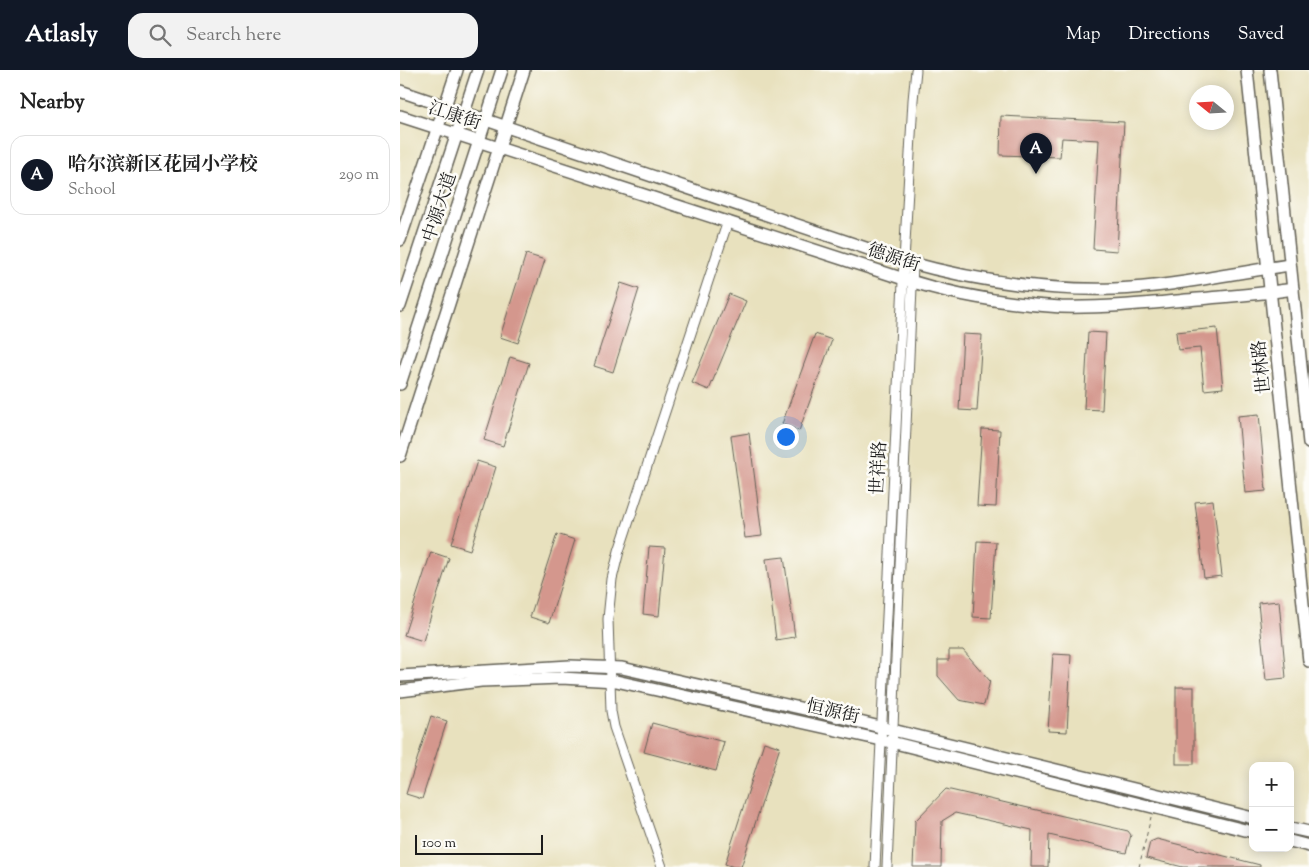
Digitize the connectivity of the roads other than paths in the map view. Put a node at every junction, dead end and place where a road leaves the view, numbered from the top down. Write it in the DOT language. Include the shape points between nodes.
graph roads {
  1 [pos="456,70"];
  2 [pos="478,70"];
  3 [pos="502,70"];
  4 [pos="524,70"];
  5 [pos="916,70"];
  6 [pos="1247,70"];
  7 [pos="1270,70"];
  8 [pos="400,91"];
  9 [pos="445,106"];
  10 [pos="465,113"];
  11 [pos="400,116"];
  12 [pos="486,120"];
  13 [pos="437,128"];
  14 [pos="506,128"];
  15 [pos="458,134"];
  16 [pos="479,141"];
  17 [pos="500,147"];
  18 [pos="728,222"];
  19 [pos="400,240"];
  20 [pos="908,262"];
  21 [pos="1290,265"];
  22 [pos="1268,268"];
  23 [pos="908,281"];
  24 [pos="1293,289"];
  25 [pos="1270,292"];
  26 [pos="400,306"];
  27 [pos="400,384"];
  28 [pos="1309,443"];
  29 [pos="400,456"];
  30 [pos="1309,661"];
  31 [pos="609,668"];
  32 [pos="400,676"];
  33 [pos="610,681"];
  34 [pos="400,691"];
  35 [pos="881,727"];
  36 [pos="893,730"];
  37 [pos="881,740"];
  38 [pos="893,742"];
  39 [pos="1249,817"];
  40 [pos="1294,829"];
  41 [pos="1249,831"];
  42 [pos="1309,832"];
  43 [pos="1294,842"];
  44 [pos="1309,846"];
  45 [pos="662,867"];
  46 [pos="874,867"];
  47 [pos="887,867"];
  1 -- 9 [label="main road"];
  2 -- 10 [label="main road, 中源大道"];
  3 -- 12 [label="main road, 中源大道"];
  4 -- 14 [label="main road"];
  5 -- 20 [label="street, 世祥路"];
  6 -- 22 [label="main road, 世林路"];
  7 -- 21 [label="main road"];
  8 -- 9 [label="main road, 江康街"];
  9 -- 10 [label="main road, 江康街"];
  9 -- 13 [label="main road"];
  10 -- 12 [label="main road, 江康街"];
  10 -- 15 [label="main road, 中源大道"];
  11 -- 13 [label="main road, 江康街"];
  12 -- 14 [label="main road, 江康街"];
  12 -- 16 [label="main road, 中源大道"];
  13 -- 15 [label="main road, 江康街"];
  13 -- 19 [label="main road"];
  14 -- 17 [label="main road"];
  14 -- 20 [label="main road, 德源街"];
  15 -- 16 [label="main road, 江康街"];
  15 -- 26 [label="main road, 中源大道"];
  16 -- 17 [label="main road, 江康街"];
  16 -- 27 [label="main road, 中源大道"];
  17 -- 18 [label="main road, 德源街"];
  17 -- 29 [label="main road"];
  18 -- 23 [label="main road, 德源街"];
  18 -- 31 [label="street" via="619,551 612,579 608,620"];
  20 -- 22 [label="main road, 德源街" via="996,282 1045,288 1152,286"];
  20 -- 23 [label="street, 世祥路"];
  21 -- 22 [label="main road, 德源街"];
  21 -- 24 [label="main road"];
  22 -- 25 [label="main road, 世林路"];
  23 -- 25 [label="main road, 德源街" via="970,295 1061,306 1147,304"];
  23 -- 35 [label="street, 世祥路"];
  23 -- 36 [label="street, 世祥路"];
  24 -- 25 [label="main road, 德源街"];
  24 -- 28 [label="main road"];
  25 -- 30 [label="main road, 世林路"];
  31 -- 32 [label="main road, 恒源街" via="570,666"];
  31 -- 33 [label="street"];
  31 -- 35 [label="main road, 恒源街" via="693,683"];
  33 -- 34 [label="main road, 恒源街" via="561,678"];
  33 -- 37 [label="main road, 恒源街"];
  33 -- 45 [label="street" via="611,711 617,737"];
  35 -- 36 [label="main road, 恒源街"];
  35 -- 37 [label="street, 世祥路"];
  36 -- 38 [label="street, 世祥路"];
  36 -- 39 [label="main road, 恒源街"];
  37 -- 38 [label="main road, 恒源街"];
  37 -- 46 [label="street, 世祥路"];
  38 -- 41 [label="main road, 恒源街"];
  38 -- 47 [label="street, 世祥路"];
  40 -- 42 [label="main road"];
  43 -- 44 [label="main road"];
}
